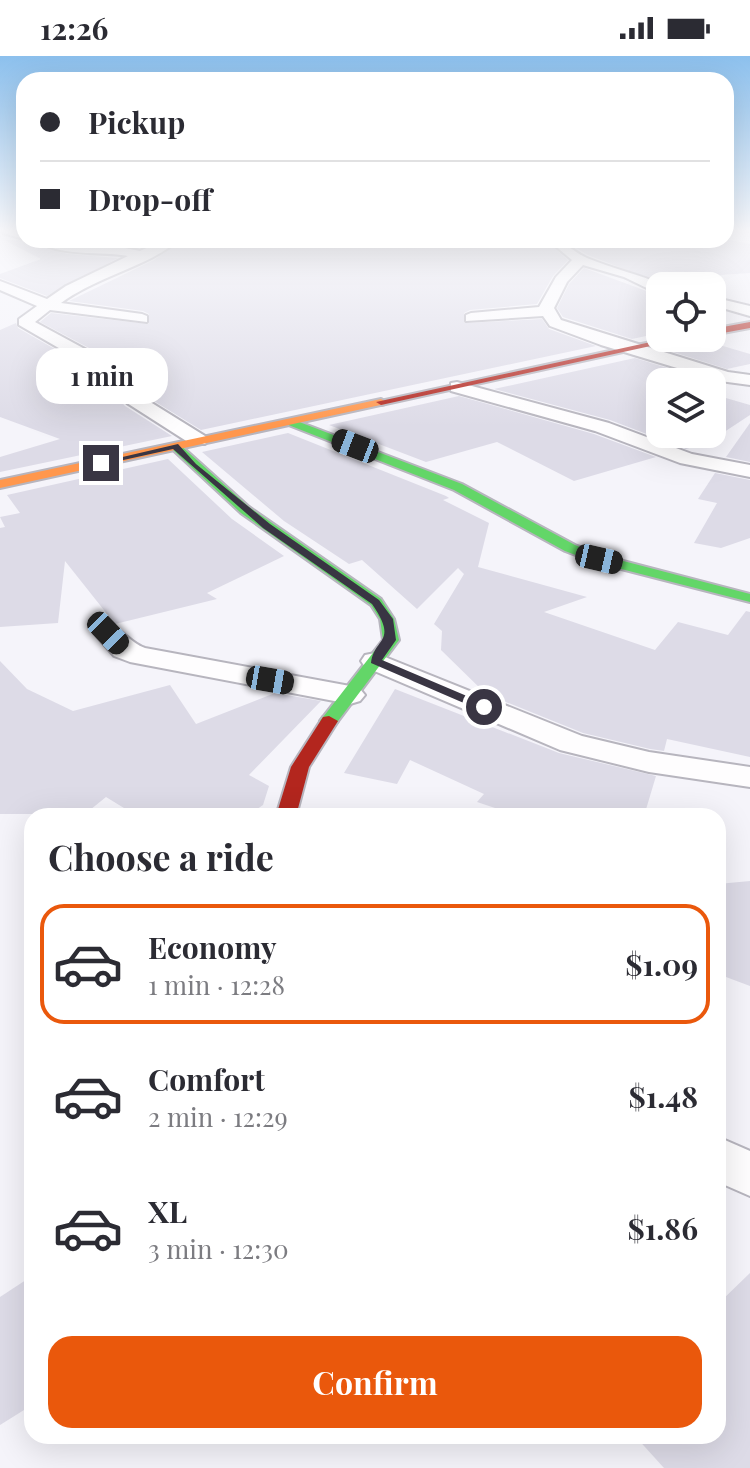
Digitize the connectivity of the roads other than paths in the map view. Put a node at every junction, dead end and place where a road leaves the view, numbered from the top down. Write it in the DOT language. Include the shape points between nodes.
graph roads {
  1 [pos="26,296"];
  2 [pos="62,296"];
  3 [pos="554,296"];
  4 [pos="726,305"];
  5 [pos="50,306"];
  6 [pos="548,311"];
  7 [pos="750,311"];
  8 [pos="471,318"];
  9 [pos="142,319"];
  10 [pos="750,325"];
  11 [pos="726,329"];
  12 [pos="646,345"];
  13 [pos="630,348"];
  14 [pos="750,380"];
  15 [pos="457,387"];
  16 [pos="290,422"];
  17 [pos="198,440"];
  18 [pos="175,446"];
  19 [pos="750,471"];
  20 [pos="0,484"];
  21 [pos="750,598"];
  22 [pos="108,633"];
  23 [pos="375,661"];
  24 [pos="350,695"];
  25 [pos="750,777"];
  26 [pos="287,808"];
  27 [pos="726,1162"];
  28 [pos="750,1175"];
  1 -- 5 [label="street"];
  2 -- 5 [label="street"];
  3 -- 6 [label="street"];
  4 -- 7 [label="street"];
  5 -- 9 [label="street"];
  5 -- 17 [label="street" via="21,319 101,365 133,399"];
  6 -- 8 [label="street"];
  6 -- 13 [label="street" via="555,323"];
  10 -- 11 [label="street"];
  12 -- 13 [label="street"];
  13 -- 14 [label="street"];
  13 -- 15 [label="street"];
  15 -- 16 [label="street"];
  15 -- 19 [label="street" via="602,427 687,459"];
  16 -- 17 [label="street"];
  16 -- 21 [label="street" via="458,487 570,548"];
  17 -- 18 [label="street"];
  18 -- 20 [label="street"];
  18 -- 23 [label="street" via="266,526 376,602 391,640"];
  22 -- 24 [label="street" via="124,650 140,656"];
  23 -- 24 [label="street"];
  23 -- 25 [label="street" via="571,743 649,762"];
  24 -- 26 [label="street" via="320,732"];
  27 -- 28 [label="street"];
}
